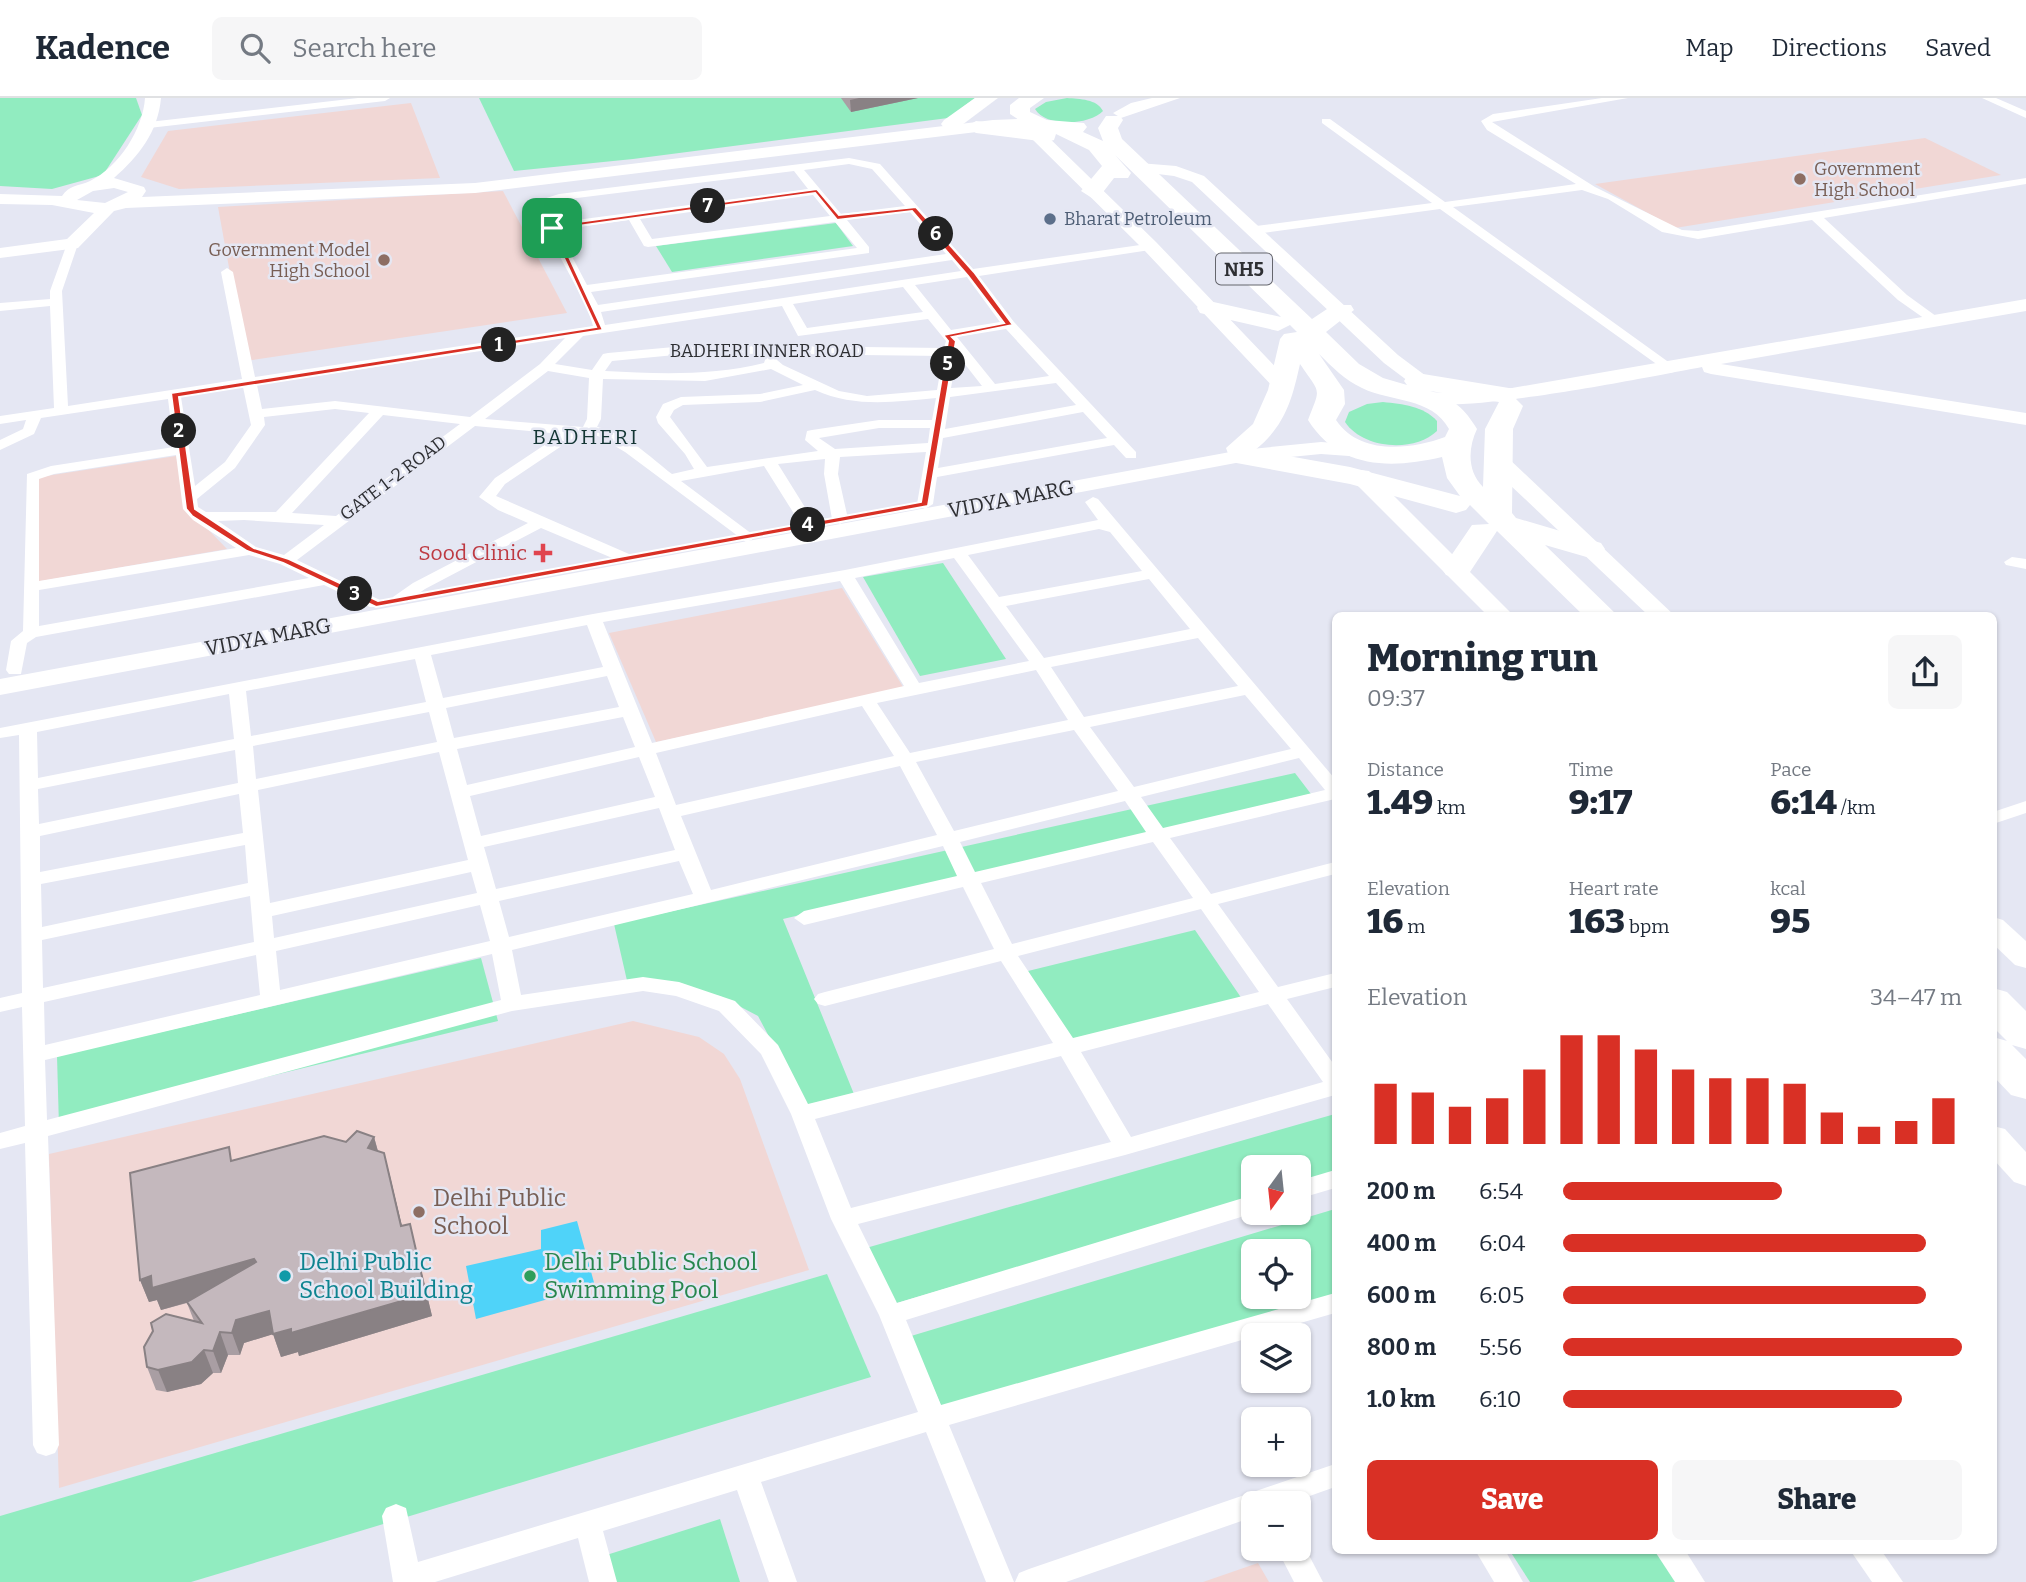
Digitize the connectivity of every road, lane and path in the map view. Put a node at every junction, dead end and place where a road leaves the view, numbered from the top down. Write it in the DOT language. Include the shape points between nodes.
graph roads {
  1 [pos="153,98"];
  2 [pos="385,98"];
  3 [pos="988,98"];
  4 [pos="1172,98"];
  5 [pos="1544,98"];
  6 [pos="1623,98"];
  7 [pos="1987,98"];
  8 [pos="1029,100"];
  9 [pos="1114,110"];
  10 [pos="1515,113"];
  11 [pos="2026,115"];
  12 [pos="1326,121"];
  13 [pos="951,124"];
  14 [pos="149,125"];
  15 [pos="976,127"];
  16 [pos="1043,128"];
  17 [pos="123,163"];
  18 [pos="1113,166"];
  19 [pos="796,167"];
  20 [pos="1139,168"];
  21 [pos="2026,181"];
  22 [pos="121,184"];
  23 [pos="87,187"];
  24 [pos="1590,188"];
  25 [pos="138,191"];
  26 [pos="532,191"];
  27 [pos="817,191"];
  28 [pos="1092,191"];
  29 [pos="0,192"];
  30 [pos="0,199"];
  31 [pos="540,204"];
  32 [pos="74,205"];
  33 [pos="116,205"];
  34 [pos="1444,205"];
  35 [pos="914,208"];
  36 [pos="633,216"];
  37 [pos="1814,216"];
  38 [pos="837,218"];
  39 [pos="552,228"];
  40 [pos="1256,230"];
  41 [pos="76,239"];
  42 [pos="1150,246"];
  43 [pos="865,250"];
  44 [pos="0,253"];
  45 [pos="955,256"];
  46 [pos="656,260"];
  47 [pos="880,267"];
  48 [pos="227,272"];
  49 [pos="971,274"];
  50 [pos="906,283"];
  51 [pos="583,289"];
  52 [pos="56,302"];
  53 [pos="786,302"];
  54 [pos="2026,305"];
  55 [pos="0,307"];
  56 [pos="1209,308"];
  57 [pos="594,309"];
  58 [pos="1342,310"];
  59 [pos="2026,313"];
  60 [pos="929,315"];
  61 [pos="1935,322"];
  62 [pos="1009,325"];
  63 [pos="600,329"];
  64 [pos="1294,331"];
  65 [pos="578,333"];
  66 [pos="949,343"];
  67 [pos="775,349"];
  68 [pos="771,365"];
  69 [pos="545,367"];
  70 [pos="1709,367"];
  71 [pos="1669,369"];
  72 [pos="596,375"];
  73 [pos="1060,378"];
  74 [pos="251,383"];
  75 [pos="1282,385"];
  76 [pos="816,386"];
  77 [pos="992,390"];
  78 [pos="1417,392"];
  79 [pos="945,394"];
  80 [pos="174,395"];
  81 [pos="1508,400"];
  82 [pos="1087,407"];
  83 [pos="380,410"];
  84 [pos="61,411"];
  85 [pos="1327,412"];
  86 [pos="257,414"];
  87 [pos="36,415"];
  88 [pos="0,419"];
  89 [pos="2026,419"];
  90 [pos="469,421"];
  91 [pos="582,430"];
  92 [pos="938,435"];
  93 [pos="1460,436"];
  94 [pos="1117,440"];
  95 [pos="0,446"];
  96 [pos="181,450"];
  97 [pos="1241,452"];
  98 [pos="833,454"];
  99 [pos="1131,455"];
  100 [pos="768,461"];
  101 [pos="1371,461"];
  102 [pos="1499,462"];
  103 [pos="702,471"];
  104 [pos="931,474"];
  105 [pos="668,479"];
  106 [pos="189,498"];
  107 [pos="1093,502"];
  108 [pos="925,504"];
  109 [pos="198,517"];
  110 [pos="280,517"];
  111 [pos="840,519"];
  112 [pos="337,521"];
  113 [pos="541,522"];
  114 [pos="1496,523"];
  115 [pos="808,525"];
  116 [pos="1111,526"];
  117 [pos="746,537"];
  118 [pos="1590,549"];
  119 [pos="250,550"];
  120 [pos="958,553"];
  121 [pos="623,557"];
  122 [pos="286,561"];
  123 [pos="1457,569"];
  124 [pos="845,575"];
  125 [pos="1151,575"];
  126 [pos="327,580"];
  127 [pos="31,587"];
  128 [pos="388,602"];
  129 [pos="995,603"];
  130 [pos="1498,612"];
  131 [pos="1564,612"];
  132 [pos="1597,612"];
  133 [pos="1659,612"];
  134 [pos="593,619"];
  135 [pos="1200,632"];
  136 [pos="31,633"];
  137 [pos="422,654"];
  138 [pos="1041,665"];
  139 [pos="612,670"];
  140 [pos="5,677"];
  141 [pos="237,687"];
  142 [pos="914,689"];
  143 [pos="1248,690"];
  144 [pos="867,701"];
  145 [pos="434,705"];
  146 [pos="628,711"];
  147 [pos="1079,724"];
  148 [pos="28,728"];
  149 [pos="0,733"];
  150 [pos="242,742"];
  151 [pos="447,745"];
  152 [pos="644,749"];
  153 [pos="1302,752"];
  154 [pos="905,759"];
  155 [pos="29,785"];
  156 [pos="247,788"];
  157 [pos="1332,788"];
  158 [pos="458,793"];
  159 [pos="1332,793"];
  160 [pos="1129,795"];
  161 [pos="667,806"];
  162 [pos="2026,807"];
  163 [pos="1997,817"];
  164 [pos="30,832"];
  165 [pos="1158,835"];
  166 [pos="255,837"];
  167 [pos="949,839"];
  168 [pos="474,844"];
  169 [pos="687,853"];
  170 [pos="479,864"];
  171 [pos="1332,869"];
  172 [pos="970,879"];
  173 [pos="31,880"];
  174 [pos="260,887"];
  175 [pos="487,896"];
  176 [pos="704,898"];
  177 [pos="1205,900"];
  178 [pos="263,911"];
  179 [pos="804,918"];
  180 [pos="1997,931"];
  181 [pos="32,936"];
  182 [pos="501,946"];
  183 [pos="266,948"];
  184 [pos="1006,953"];
  185 [pos="2026,958"];
  186 [pos="1332,981"];
  187 [pos="1274,995"];
  188 [pos="33,998"];
  189 [pos="825,999"];
  190 [pos="271,1000"];
  191 [pos="512,1004"];
  192 [pos="0,1005"];
  193 [pos="1997,1006"];
  194 [pos="2026,1035"];
  195 [pos="1067,1047"];
  196 [pos="34,1055"];
  197 [pos="1997,1055"];
  198 [pos="1332,1080"];
  199 [pos="2026,1084"];
  200 [pos="1332,1085"];
  201 [pos="802,1114"];
  202 [pos="38,1132"];
  203 [pos="0,1141"];
  204 [pos="1997,1142"];
  205 [pos="1125,1147"];
  206 [pos="2026,1173"];
  207 [pos="1332,1180"];
  208 [pos="1311,1186"];
  209 [pos="1241,1208"];
  210 [pos="843,1219"];
  211 [pos="1332,1304"];
  212 [pos="891,1315"];
  213 [pos="935,1418"];
  214 [pos="46,1445"];
  215 [pos="745,1475"];
  216 [pos="1332,1477"];
  217 [pos="1293,1491"];
  218 [pos="1241,1509"];
  219 [pos="396,1516"];
  220 [pos="587,1522"];
  221 [pos="1492,1554"];
  222 [pos="1671,1554"];
  223 [pos="1867,1554"];
  224 [pos="1298,1561"];
  225 [pos="407,1580"];
  226 [pos="603,1582"];
  227 [pos="783,1582"];
  228 [pos="1000,1582"];
  229 [pos="1029,1582"];
  230 [pos="1309,1582"];
  231 [pos="1509,1582"];
  232 [pos="1691,1582"];
  233 [pos="1889,1582"];
  1 -- 14 [label="main road"];
  2 -- 14 [label="street"];
  3 -- 13 [label="highway"];
  4 -- 9 [label="main road"];
  5 -- 10 [label="street" via="1523,104"];
  6 -- 10 [label="street"];
  7 -- 11 [label="street"];
  8 -- 13 [label="main road" via="989,118"];
  8 -- 16 [label="highway, NH5" via="1020,114"];
  9 -- 16 [label="highway" via="1098,125"];
  9 -- 20 [label="highway, NH5" via="1108,128 1113,141"];
  10 -- 24 [label="street" via="1489,118 1486,124"];
  12 -- 34 [label="street"];
  13 -- 25 [label="main road" via="471,181 250,192"];
  14 -- 17 [label="main road"];
  15 -- 16 [label="highway"];
  15 -- 33 [label="main road" via="475,188"];
  16 -- 18 [label="highway, NH5 / NH5" via="1096,146"];
  16 -- 28 [label="main road"];
  17 -- 22 [label="main road"];
  17 -- 23 [label="main road"];
  18 -- 28 [label="highway"];
  18 -- 64 [label="highway, NH5 / NH5"];
  19 -- 27 [label="street"];
  19 -- 31 [label="street" via="559,197"];
  19 -- 35 [label="street" via="869,162"];
  20 -- 40 [label="main road" via="1176,171 1198,179"];
  20 -- 64 [label="highway, NH5"];
  21 -- 37 [label="street"];
  22 -- 23 [label="main road"];
  22 -- 25 [label="main road"];
  23 -- 29 [label="main road"];
  23 -- 32 [label="main road" via="66,198"];
  24 -- 34 [label="street"];
  24 -- 37 [label="street" via="1680,235"];
  25 -- 33 [label="main road"];
  26 -- 31 [label="street"];
  27 -- 36 [label="street"];
  27 -- 38 [label="street"];
  28 -- 42 [label="main road"];
  30 -- 32 [label="main road"];
  31 -- 39 [label="street"];
  32 -- 33 [label="main road"];
  32 -- 41 [label="main road"];
  33 -- 41 [label="main road"];
  34 -- 40 [label="street"];
  34 -- 71 [label="street"];
  35 -- 38 [label="street"];
  35 -- 45 [label="street"];
  36 -- 39 [label="street"];
  36 -- 46 [label="street"];
  37 -- 61 [label="street" via="1900,297"];
  38 -- 43 [label="street"];
  38 -- 46 [label="street"];
  39 -- 51 [label="street"];
  40 -- 58 [label="main road"];
  41 -- 44 [label="main road"];
  41 -- 52 [label="street" via="59,279"];
  42 -- 49 [label="street"];
  42 -- 56 [label="main road"];
  43 -- 46 [label="street"];
  43 -- 47 [label="street"];
  45 -- 47 [label="street"];
  45 -- 49 [label="street"];
  46 -- 51 [label="street"];
  47 -- 57 [label="street"];
  48 -- 74 [label="street"];
  49 -- 50 [label="street"];
  49 -- 62 [label="street"];
  50 -- 53 [label="street"];
  50 -- 60 [label="street"];
  51 -- 57 [label="street"];
  52 -- 55 [label="street"];
  52 -- 84 [label="street"];
  53 -- 60 [label="street" via="803,333"];
  53 -- 63 [label="street"];
  54 -- 61 [label="main road"];
  56 -- 64 [label="highway"];
  56 -- 75 [label="main road"];
  57 -- 63 [label="street"];
  58 -- 64 [label="highway"];
  58 -- 78 [label="main road"];
  59 -- 70 [label="main road"];
  60 -- 66 [label="street"];
  61 -- 70 [label="main road"];
  62 -- 66 [label="street, BADHERI INNER ROAD"];
  62 -- 73 [label="street"];
  63 -- 65 [label="street"];
  64 -- 75 [label="highway"];
  64 -- 78 [label="highway, NH5" via="1350,370"];
  64 -- 85 [label="highway, NH5 / NH5" via="1331,390"];
  65 -- 69 [label="street, GATE 1-2 ROAD"];
  65 -- 74 [label="street"];
  66 -- 67 [label="street, BADHERI INNER ROAD"];
  66 -- 77 [label="street"];
  66 -- 79 [label="street"];
  67 -- 68 [label="street"];
  67 -- 72 [label="street, BADHERI INNER ROAD" via="619,354 601,362"];
  68 -- 72 [label="street" via="702,379"];
  68 -- 76 [label="street"];
  69 -- 72 [label="street"];
  69 -- 90 [label="street, GATE 1-2 ROAD"];
  70 -- 71 [label="main road"];
  70 -- 81 [label="main road"];
  70 -- 89 [label="main road"];
  71 -- 81 [label="main road"];
  72 -- 91 [label="street" via="594,419"];
  73 -- 77 [label="street"];
  73 -- 82 [label="street"];
  74 -- 80 [label="street"];
  74 -- 86 [label="street"];
  75 -- 97 [label="highway" via="1265,428"];
  76 -- 79 [label="street" via="858,400"];
  76 -- 103 [label="street" via="760,398 681,401 668,407 665,423"];
  77 -- 79 [label="street"];
  78 -- 81 [label="highway"];
  78 -- 93 [label="highway" via="1459,418"];
  79 -- 92 [label="street"];
  80 -- 84 [label="street"];
  80 -- 96 [label="street"];
  81 -- 93 [label="main road" via="1475,415"];
  81 -- 102 [label="highway" via="1499,429"];
  82 -- 92 [label="street"];
  82 -- 94 [label="street"];
  83 -- 86 [label="street" via="323,405"];
  83 -- 90 [label="street"];
  83 -- 110 [label="street"];
  84 -- 87 [label="street"];
  85 -- 97 [label="main road, VIDYA MARG" via="1298,435"];
  85 -- 101 [label="highway, NH5" via="1326,431"];
  86 -- 106 [label="street" via="254,434 230,465"];
  87 -- 88 [label="street"];
  87 -- 95 [label="street" via="29,431"];
  90 -- 91 [label="street"];
  90 -- 112 [label="street, GATE 1-2 ROAD"];
  91 -- 105 [label="street" via="610,435"];
  91 -- 113 [label="street" via="500,481 487,497"];
  92 -- 98 [label="street"];
  92 -- 98 [label="street" via="879,424 812,434 812,440"];
  92 -- 104 [label="street"];
  93 -- 101 [label="highway" via="1437,452"];
  93 -- 114 [label="highway, NH5" via="1457,469"];
  94 -- 99 [label="street"];
  94 -- 104 [label="street"];
  96 -- 106 [label="street"];
  96 -- 127 [label="street" via="51,470 32,477"];
  97 -- 101 [label="highway" via="1311,465"];
  97 -- 108 [label="main road, VIDYA MARG"];
  97 -- 140 [label="main road, VIDYA MARG"];
  98 -- 100 [label="street"];
  98 -- 111 [label="street" via="831,474"];
  100 -- 103 [label="street"];
  100 -- 115 [label="street"];
  101 -- 114 [label="highway, NH5" via="1430,479 1457,504"];
  101 -- 123 [label="main road"];
  102 -- 114 [label="highway"];
  102 -- 118 [label="main road"];
  103 -- 105 [label="street"];
  104 -- 108 [label="street"];
  105 -- 117 [label="street"];
  106 -- 109 [label="street"];
  107 -- 116 [label="street"];
  108 -- 111 [label="main road, VIDYA MARG"];
  109 -- 110 [label="street"];
  109 -- 119 [label="street"];
  110 -- 112 [label="street"];
  111 -- 115 [label="main road, VIDYA MARG"];
  112 -- 122 [label="street, GATE 1-2 ROAD"];
  113 -- 121 [label="street"];
  113 -- 128 [label="street"];
  114 -- 118 [label="highway"];
  114 -- 123 [label="highway"];
  114 -- 131 [label="highway, NH5"];
  114 -- 132 [label="highway, NH5"];
  115 -- 117 [label="main road, VIDYA MARG"];
  116 -- 120 [label="street" via="1076,528"];
  116 -- 125 [label="street"];
  117 -- 121 [label="main road, VIDYA MARG"];
  118 -- 133 [label="main road"];
  119 -- 122 [label="street"];
  119 -- 127 [label="street"];
  120 -- 124 [label="street"];
  120 -- 129 [label="street"];
  121 -- 128 [label="main road, VIDYA MARG"];
  122 -- 126 [label="street"];
  123 -- 130 [label="main road"];
  124 -- 134 [label="street"];
  124 -- 142 [label="street"];
  125 -- 129 [label="street"];
  125 -- 135 [label="street"];
  126 -- 128 [label="street"];
  126 -- 136 [label="street"];
  127 -- 136 [label="street"];
  128 -- 140 [label="main road, VIDYA MARG"];
  129 -- 138 [label="street"];
  134 -- 137 [label="street"];
  134 -- 139 [label="street"];
  135 -- 138 [label="street"];
  135 -- 143 [label="street"];
  136 -- 140 [label="street" via="19,640"];
  137 -- 141 [label="street"];
  137 -- 145 [label="street"];
  138 -- 142 [label="street"];
  138 -- 147 [label="street"];
  139 -- 145 [label="street"];
  139 -- 146 [label="street"];
  141 -- 148 [label="street"];
  141 -- 150 [label="street"];
  142 -- 144 [label="street"];
  143 -- 147 [label="street"];
  143 -- 153 [label="street"];
  144 -- 152 [label="street"];
  144 -- 154 [label="street"];
  145 -- 150 [label="street"];
  145 -- 151 [label="street"];
  146 -- 151 [label="street"];
  146 -- 152 [label="street"];
  147 -- 154 [label="street"];
  147 -- 160 [label="street"];
  148 -- 149 [label="street"];
  148 -- 155 [label="street"];
  150 -- 155 [label="street"];
  150 -- 156 [label="street"];
  151 -- 156 [label="street"];
  151 -- 158 [label="street"];
  152 -- 158 [label="street"];
  152 -- 161 [label="street"];
  153 -- 157 [label="street"];
  153 -- 160 [label="street"];
  154 -- 161 [label="street"];
  154 -- 167 [label="street"];
  155 -- 164 [label="street"];
  156 -- 164 [label="street"];
  156 -- 166 [label="street"];
  158 -- 168 [label="street"];
  159 -- 165 [label="street"];
  160 -- 165 [label="street"];
  160 -- 167 [label="street"];
  161 -- 168 [label="street"];
  161 -- 169 [label="street"];
  162 -- 163 [label="street"];
  164 -- 173 [label="street"];
  165 -- 172 [label="street"];
  165 -- 177 [label="street"];
  166 -- 173 [label="street"];
  166 -- 174 [label="street"];
  167 -- 172 [label="street"];
  167 -- 176 [label="street"];
  168 -- 170 [label="street"];
  169 -- 175 [label="street"];
  169 -- 176 [label="street"];
  170 -- 175 [label="street"];
  170 -- 178 [label="street"];
  171 -- 177 [label="street"];
  172 -- 179 [label="street"];
  172 -- 184 [label="street"];
  173 -- 181 [label="street"];
  174 -- 178 [label="street"];
  174 -- 181 [label="street"];
  175 -- 182 [label="street"];
  175 -- 183 [label="street"];
  176 -- 182 [label="street"];
  177 -- 184 [label="street"];
  177 -- 187 [label="street"];
  178 -- 183 [label="street"];
  180 -- 185 [label="main road"];
  181 -- 188 [label="street"];
  182 -- 190 [label="street"];
  182 -- 191 [label="street"];
  183 -- 188 [label="street"];
  183 -- 190 [label="street"];
  184 -- 189 [label="street"];
  184 -- 195 [label="street"];
  186 -- 187 [label="street"];
  187 -- 195 [label="street"];
  187 -- 198 [label="street"];
  188 -- 192 [label="street"];
  188 -- 196 [label="street"];
  190 -- 196 [label="street"];
  191 -- 201 [label="street" via="643,984 712,999 727,1006 760,1036"];
  191 -- 202 [label="street"];
  193 -- 194 [label="highway"];
  195 -- 201 [label="street"];
  195 -- 205 [label="street"];
  196 -- 202 [label="street"];
  197 -- 199 [label="highway"];
  200 -- 205 [label="street"];
  201 -- 210 [label="street"];
  202 -- 203 [label="street"];
  202 -- 214 [label="street"];
  204 -- 206 [label="main road"];
  205 -- 210 [label="street"];
  207 -- 208 [label="street"];
  209 -- 212 [label="street"];
  210 -- 212 [label="street"];
  211 -- 213 [label="street"];
  212 -- 213 [label="street"];
  213 -- 215 [label="street"];
  213 -- 228 [label="street"];
  215 -- 220 [label="street"];
  215 -- 227 [label="street"];
  216 -- 217 [label="street"];
  218 -- 229 [label="street"];
  219 -- 225 [label="street"];
  220 -- 225 [label="street"];
  220 -- 226 [label="street"];
  221 -- 231 [label="street"];
  222 -- 232 [label="street"];
  223 -- 233 [label="street"];
  224 -- 230 [label="street"];
}
